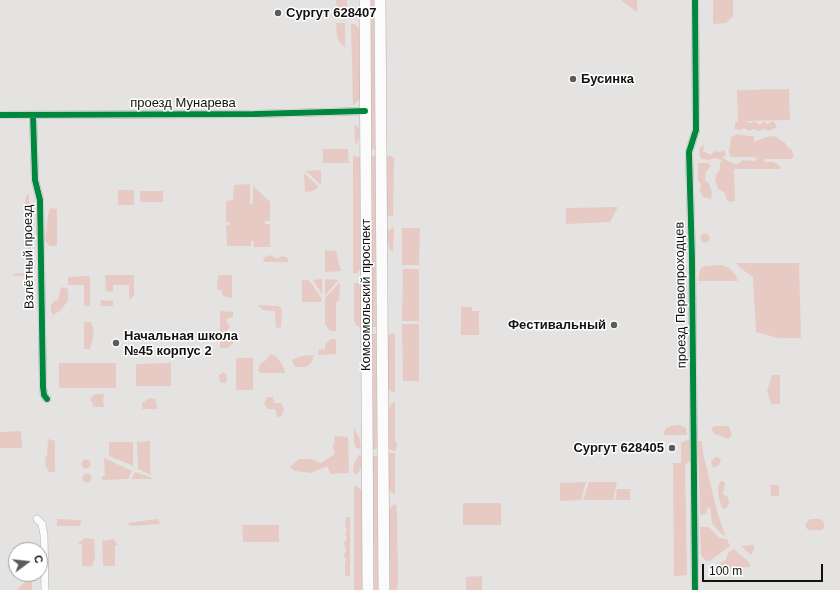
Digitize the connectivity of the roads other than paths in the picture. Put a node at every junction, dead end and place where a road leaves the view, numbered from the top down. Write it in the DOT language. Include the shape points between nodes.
graph roads {
  1 [pos="365,0"];
  2 [pos="380,0"];
  3 [pos="695,0"];
  4 [pos="365,111"];
  5 [pos="0,115"];
  6 [pos="33,115"];
  7 [pos="47,398"];
  8 [pos="37,519"];
  9 [pos="45,590"];
  10 [pos="368,590"];
  11 [pos="384,590"];
  12 [pos="695,590"];
  1 -- 4 [label="main road, Комсомольский проспект"];
  2 -- 11 [label="main road, Комсомольский проспект"];
  3 -- 12 [label="street, проезд Первопроходцев" via="696,130 689,152"];
  4 -- 6 [label="street, проезд Мунарева"];
  4 -- 10 [label="main road, Комсомольский проспект"];
  5 -- 6 [label="street, проезд Мунарева"];
  6 -- 7 [label="street, Взлётный проезд" via="35,180 40,200 43,388"];
  8 -- 9 [label="street" via="42,524 44,535"];
}
